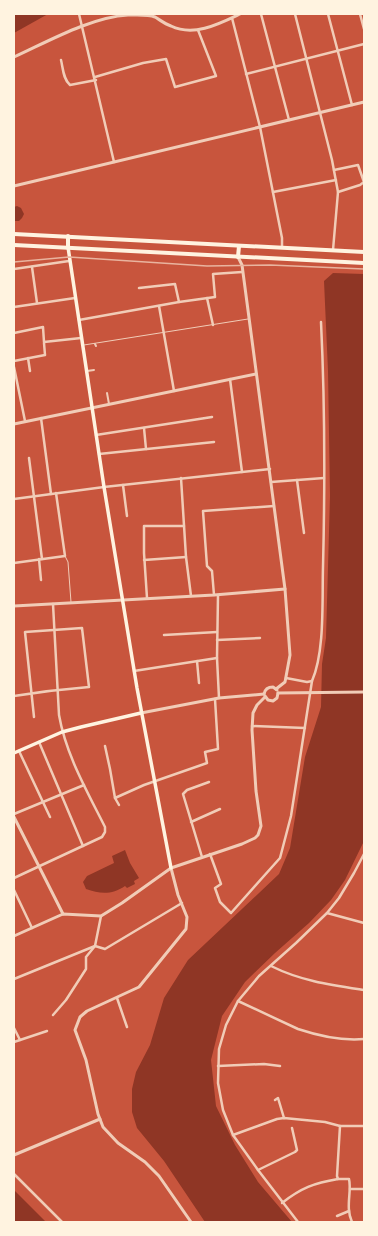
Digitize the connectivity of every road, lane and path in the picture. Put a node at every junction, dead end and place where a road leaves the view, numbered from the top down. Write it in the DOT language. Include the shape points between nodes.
graph roads {
  1 [pos="79,14"];
  2 [pos="240,14"];
  3 [pos="261,14"];
  4 [pos="295,14"];
  5 [pos="328,14"];
  6 [pos="360,14"];
  7 [pos="232,18"];
  8 [pos="82,26"];
  9 [pos="364,29"];
  10 [pos="198,30"];
  11 [pos="364,44"];
  12 [pos="338,51"];
  13 [pos="14,56"];
  14 [pos="307,58"];
  15 [pos="61,60"];
  16 [pos="274,67"];
  17 [pos="246,74"];
  18 [pos="95,79"];
  19 [pos="364,102"];
  20 [pos="352,104"];
  21 [pos="320,112"];
  22 [pos="288,120"];
  23 [pos="260,128"];
  24 [pos="114,162"];
  25 [pos="334,170"];
  26 [pos="363,174"];
  27 [pos="336,180"];
  28 [pos="14,186"];
  29 [pos="273,192"];
  30 [pos="338,192"];
  31 [pos="14,234"];
  32 [pos="68,236"];
  33 [pos="14,245"];
  34 [pos="239,246"];
  35 [pos="68,247"];
  36 [pos="282,248"];
  37 [pos="333,250"];
  38 [pos="364,252"];
  39 [pos="238,257"];
  40 [pos="69,261"];
  41 [pos="364,263"];
  42 [pos="32,267"];
  43 [pos="14,269"];
  44 [pos="242,272"];
  45 [pos="139,288"];
  46 [pos="75,298"];
  47 [pos="207,298"];
  48 [pos="179,302"];
  49 [pos="37,303"];
  50 [pos="158,306"];
  51 [pos="14,307"];
  52 [pos="249,319"];
  53 [pos="79,321"];
  54 [pos="321,322"];
  55 [pos="213,325"];
  56 [pos="14,333"];
  57 [pos="163,334"];
  58 [pos="81,338"];
  59 [pos="44,342"];
  60 [pos="83,346"];
  61 [pos="28,358"];
  62 [pos="14,361"];
  63 [pos="14,366"];
  64 [pos="94,370"];
  65 [pos="30,371"];
  66 [pos="87,371"];
  67 [pos="256,374"];
  68 [pos="230,379"];
  69 [pos="18,385"];
  70 [pos="14,386"];
  71 [pos="174,391"];
  72 [pos="107,394"];
  73 [pos="109,404"];
  74 [pos="92,408"];
  75 [pos="212,417"];
  76 [pos="40,418"];
  77 [pos="25,421"];
  78 [pos="14,424"];
  79 [pos="144,428"];
  80 [pos="96,435"];
  81 [pos="214,442"];
  82 [pos="146,449"];
  83 [pos="99,454"];
  84 [pos="30,458"];
  85 [pos="270,469"];
  86 [pos="242,472"];
  87 [pos="181,478"];
  88 [pos="324,478"];
  89 [pos="297,480"];
  90 [pos="271,482"];
  91 [pos="123,485"];
  92 [pos="104,487"];
  93 [pos="56,493"];
  94 [pos="51,494"];
  95 [pos="34,496"];
  96 [pos="14,499"];
  97 [pos="274,506"];
  98 [pos="126,516"];
  99 [pos="184,526"];
  100 [pos="304,533"];
  101 [pos="65,556"];
  102 [pos="186,557"];
  103 [pos="41,559"];
  104 [pos="144,560"];
  105 [pos="14,562"];
  106 [pos="41,580"];
  107 [pos="285,589"];
  108 [pos="216,595"];
  109 [pos="191,596"];
  110 [pos="147,598"];
  111 [pos="122,600"];
  112 [pos="71,602"];
  113 [pos="53,603"];
  114 [pos="14,606"];
  115 [pos="55,630"];
  116 [pos="217,632"];
  117 [pos="164,635"];
  118 [pos="260,638"];
  119 [pos="217,640"];
  120 [pos="217,658"];
  121 [pos="197,661"];
  122 [pos="134,671"];
  123 [pos="286,678"];
  124 [pos="312,681"];
  125 [pos="199,683"];
  126 [pos="276,689"];
  127 [pos="58,690"];
  128 [pos="364,692"];
  129 [pos="32,693"];
  130 [pos="278,693"];
  131 [pos="14,696"];
  132 [pos="264,696"];
  133 [pos="219,698"];
  134 [pos="215,699"];
  135 [pos="141,713"];
  136 [pos="34,717"];
  137 [pos="252,726"];
  138 [pos="305,728"];
  139 [pos="62,732"];
  140 [pos="39,742"];
  141 [pos="104,746"];
  142 [pos="19,751"];
  143 [pos="14,754"];
  144 [pos="155,782"];
  145 [pos="209,782"];
  146 [pos="84,784"];
  147 [pos="61,794"];
  148 [pos="115,798"];
  149 [pos="43,802"];
  150 [pos="119,806"];
  151 [pos="220,809"];
  152 [pos="14,816"];
  153 [pos="50,817"];
  154 [pos="191,822"];
  155 [pos="83,846"];
  156 [pos="210,854"];
  157 [pos="364,854"];
  158 [pos="202,857"];
  159 [pos="39,867"];
  160 [pos="171,868"];
  161 [pos="14,878"];
  162 [pos="14,890"];
  163 [pos="182,903"];
  164 [pos="327,913"];
  165 [pos="63,914"];
  166 [pos="101,916"];
  167 [pos="364,923"];
  168 [pos="32,928"];
  169 [pos="14,936"];
  170 [pos="95,946"];
  171 [pos="271,966"];
  172 [pos="14,979"];
  173 [pos="364,990"];
  174 [pos="117,998"];
  175 [pos="238,1001"];
  176 [pos="53,1015"];
  177 [pos="14,1028"];
  178 [pos="127,1028"];
  179 [pos="47,1031"];
  180 [pos="364,1038"];
  181 [pos="20,1040"];
  182 [pos="14,1042"];
  183 [pos="218,1066"];
  184 [pos="280,1066"];
  185 [pos="275,1100"];
  186 [pos="284,1118"];
  187 [pos="100,1119"];
  188 [pos="340,1126"];
  189 [pos="364,1126"];
  190 [pos="292,1128"];
  191 [pos="233,1135"];
  192 [pos="14,1155"];
  193 [pos="258,1170"];
  194 [pos="14,1174"];
  195 [pos="338,1179"];
  196 [pos="350,1189"];
  197 [pos="364,1189"];
  198 [pos="282,1203"];
  199 [pos="350,1211"];
  200 [pos="337,1216"];
  201 [pos="62,1222"];
  202 [pos="191,1222"];
  203 [pos="298,1222"];
  204 [pos="352,1222"];
  1 -- 8 [label="street"];
  2 -- 7 [label="street"];
  3 -- 16 [label="street"];
  4 -- 14 [label="street"];
  5 -- 12 [label="street"];
  6 -- 9 [label="street"];
  7 -- 10 [label="street"];
  7 -- 17 [label="street"];
  8 -- 10 [label="street" via="129,15 153,17 171,27"];
  8 -- 13 [label="street"];
  8 -- 18 [label="street"];
  10 -- 18 [label="street" via="216,76 175,87 166,59 143,63"];
  11 -- 12 [label="street"];
  12 -- 14 [label="street"];
  12 -- 20 [label="street"];
  14 -- 16 [label="street"];
  14 -- 21 [label="street"];
  15 -- 18 [label="street" via="64,78 70,85"];
  16 -- 17 [label="street"];
  16 -- 22 [label="street"];
  17 -- 23 [label="street"];
  18 -- 24 [label="street"];
  19 -- 20 [label="street"];
  20 -- 21 [label="street"];
  21 -- 22 [label="street"];
  21 -- 25 [label="street"];
  22 -- 23 [label="street"];
  23 -- 24 [label="street"];
  23 -- 29 [label="street"];
  24 -- 28 [label="street"];
  25 -- 26 [label="street" via="357,164"];
  25 -- 27 [label="street"];
  26 -- 30 [label="street" via="362,184"];
  27 -- 29 [label="street"];
  27 -- 30 [label="street"];
  29 -- 36 [label="street"];
  30 -- 37 [label="street"];
  31 -- 32 [label="main road"];
  32 -- 34 [label="main road"];
  32 -- 35 [label="main road"];
  33 -- 35 [label="main road"];
  34 -- 36 [label="main road"];
  34 -- 39 [label="main road"];
  35 -- 39 [label="main road"];
  35 -- 40 [label="main road"];
  36 -- 37 [label="main road"];
  37 -- 38 [label="main road"];
  39 -- 41 [label="main road"];
  39 -- 44 [label="street"];
  40 -- 42 [label="street"];
  40 -- 46 [label="main road"];
  42 -- 43 [label="street"];
  42 -- 49 [label="street"];
  44 -- 47 [label="street" via="212,274 215,297"];
  44 -- 52 [label="street"];
  45 -- 48 [label="street" via="175,284"];
  46 -- 49 [label="street"];
  46 -- 53 [label="main road"];
  47 -- 48 [label="street"];
  47 -- 55 [label="street"];
  48 -- 50 [label="street"];
  49 -- 51 [label="street"];
  50 -- 53 [label="street"];
  50 -- 57 [label="street"];
  52 -- 55 [label="lane"];
  52 -- 67 [label="street"];
  53 -- 58 [label="main road"];
  54 -- 88 [label="street"];
  55 -- 57 [label="lane"];
  56 -- 59 [label="street" via="43,327"];
  57 -- 60 [label="lane"];
  57 -- 71 [label="street"];
  58 -- 59 [label="street"];
  58 -- 60 [label="main road"];
  59 -- 61 [label="street" via="45,355"];
  60 -- 66 [label="main road"];
  61 -- 62 [label="street"];
  61 -- 65 [label="street"];
  63 -- 69 [label="street"];
  64 -- 66 [label="street"];
  66 -- 74 [label="main road"];
  67 -- 68 [label="street"];
  67 -- 85 [label="street"];
  68 -- 71 [label="street"];
  68 -- 86 [label="street"];
  69 -- 70 [label="street"];
  69 -- 77 [label="street"];
  71 -- 73 [label="street"];
  72 -- 73 [label="street"];
  73 -- 74 [label="street"];
  74 -- 76 [label="street"];
  74 -- 80 [label="main road"];
  75 -- 79 [label="street"];
  76 -- 77 [label="street"];
  76 -- 94 [label="street"];
  77 -- 78 [label="street"];
  79 -- 80 [label="street"];
  79 -- 82 [label="street"];
  80 -- 83 [label="main road"];
  81 -- 82 [label="street"];
  82 -- 83 [label="street"];
  83 -- 92 [label="main road"];
  84 -- 95 [label="street"];
  85 -- 86 [label="street"];
  85 -- 90 [label="street"];
  86 -- 87 [label="street"];
  87 -- 91 [label="street"];
  87 -- 99 [label="street"];
  88 -- 89 [label="street"];
  88 -- 124 [label="street" via="322,628 316,671"];
  89 -- 90 [label="street"];
  89 -- 100 [label="street"];
  90 -- 97 [label="street"];
  91 -- 92 [label="street"];
  91 -- 98 [label="street"];
  92 -- 93 [label="street"];
  92 -- 111 [label="main road"];
  93 -- 94 [label="street"];
  93 -- 101 [label="street"];
  94 -- 95 [label="street"];
  95 -- 96 [label="street"];
  95 -- 103 [label="street"];
  97 -- 107 [label="street"];
  97 -- 108 [label="street" via="203,511 207,566 212,571"];
  99 -- 102 [label="street"];
  99 -- 104 [label="street" via="144,526"];
  101 -- 103 [label="street"];
  101 -- 112 [label="lane" via="68,562"];
  102 -- 104 [label="street"];
  102 -- 109 [label="street"];
  103 -- 105 [label="street"];
  103 -- 106 [label="street"];
  104 -- 110 [label="street"];
  107 -- 108 [label="street"];
  107 -- 123 [label="street" via="290,655"];
  108 -- 109 [label="street"];
  108 -- 116 [label="street"];
  109 -- 110 [label="street"];
  110 -- 111 [label="street"];
  111 -- 112 [label="street"];
  111 -- 122 [label="main road"];
  112 -- 113 [label="street"];
  113 -- 114 [label="street"];
  113 -- 115 [label="street"];
  115 -- 127 [label="street"];
  115 -- 127 [label="street" via="82,628 89,687"];
  115 -- 129 [label="street" via="24,632"];
  116 -- 117 [label="street"];
  116 -- 119 [label="street"];
  118 -- 119 [label="street"];
  119 -- 120 [label="street"];
  120 -- 121 [label="street"];
  120 -- 133 [label="street"];
  121 -- 122 [label="street"];
  121 -- 125 [label="street"];
  122 -- 135 [label="main road"];
  123 -- 124 [label="street"];
  123 -- 126 [label="street"];
  124 -- 138 [label="street"];
  126 -- 130 [label="street"];
  126 -- 132 [label="street" via="268,687"];
  127 -- 129 [label="street"];
  127 -- 139 [label="street"];
  128 -- 130 [label="street"];
  129 -- 131 [label="street"];
  129 -- 136 [label="street"];
  130 -- 132 [label="street" via="273,701"];
  132 -- 133 [label="street"];
  132 -- 137 [label="street" via="253,713"];
  133 -- 134 [label="street"];
  134 -- 135 [label="street"];
  134 -- 144 [label="street" via="218,749 205,752 207,763"];
  135 -- 139 [label="main road"];
  135 -- 144 [label="main road"];
  137 -- 138 [label="street"];
  137 -- 156 [label="street" via="260,831 249,841"];
  138 -- 156 [label="street" via="292,816 280,858 231,913 220,902 215,888 221,884"];
  139 -- 140 [label="main road"];
  139 -- 146 [label="street"];
  140 -- 142 [label="main road"];
  140 -- 147 [label="street"];
  141 -- 148 [label="street"];
  142 -- 143 [label="main road"];
  142 -- 149 [label="street"];
  144 -- 148 [label="street"];
  144 -- 160 [label="main road"];
  145 -- 154 [label="street" via="183,794"];
  146 -- 147 [label="street"];
  146 -- 155 [label="street" via="106,832 102,837"];
  147 -- 149 [label="street"];
  147 -- 155 [label="street"];
  148 -- 150 [label="street"];
  149 -- 152 [label="street"];
  149 -- 153 [label="street"];
  151 -- 154 [label="street"];
  152 -- 159 [label="street"];
  154 -- 158 [label="street"];
  155 -- 159 [label="street"];
  156 -- 158 [label="street"];
  157 -- 164 [label="street" via="339,898"];
  158 -- 160 [label="street"];
  159 -- 161 [label="street"];
  159 -- 165 [label="street"];
  160 -- 163 [label="street"];
  160 -- 166 [label="street"];
  162 -- 168 [label="street"];
  163 -- 170 [label="street" via="105,949"];
  163 -- 174 [label="street" via="187,917 186,929 139,987"];
  164 -- 167 [label="street"];
  164 -- 171 [label="street"];
  165 -- 166 [label="street"];
  165 -- 168 [label="street"];
  166 -- 170 [label="street"];
  168 -- 169 [label="street"];
  170 -- 172 [label="street"];
  170 -- 176 [label="street" via="86,957 86,969"];
  171 -- 173 [label="street" via="318,983"];
  171 -- 175 [label="street"];
  174 -- 178 [label="street"];
  174 -- 187 [label="street" via="86,1011 76,1026"];
  175 -- 180 [label="street" via="308,1032 351,1040"];
  175 -- 183 [label="street" via="226,1025 219,1049"];
  177 -- 181 [label="street"];
  179 -- 181 [label="street"];
  181 -- 182 [label="street"];
  183 -- 184 [label="street"];
  183 -- 191 [label="street" via="223,1110"];
  185 -- 186 [label="street" via="278,1098"];
  186 -- 188 [label="street"];
  186 -- 191 [label="street"];
  187 -- 192 [label="street"];
  187 -- 202 [label="street" via="103,1127 118,1143 159,1176"];
  188 -- 189 [label="street"];
  188 -- 195 [label="street" via="336,1172"];
  190 -- 193 [label="street" via="296,1152"];
  191 -- 193 [label="street"];
  193 -- 198 [label="street"];
  194 -- 201 [label="street"];
  195 -- 196 [label="street" via="349,1179"];
  195 -- 198 [label="street" via="315,1183"];
  196 -- 197 [label="street"];
  196 -- 199 [label="street"];
  198 -- 203 [label="street"];
  199 -- 200 [label="street"];
  199 -- 204 [label="street"];
}
